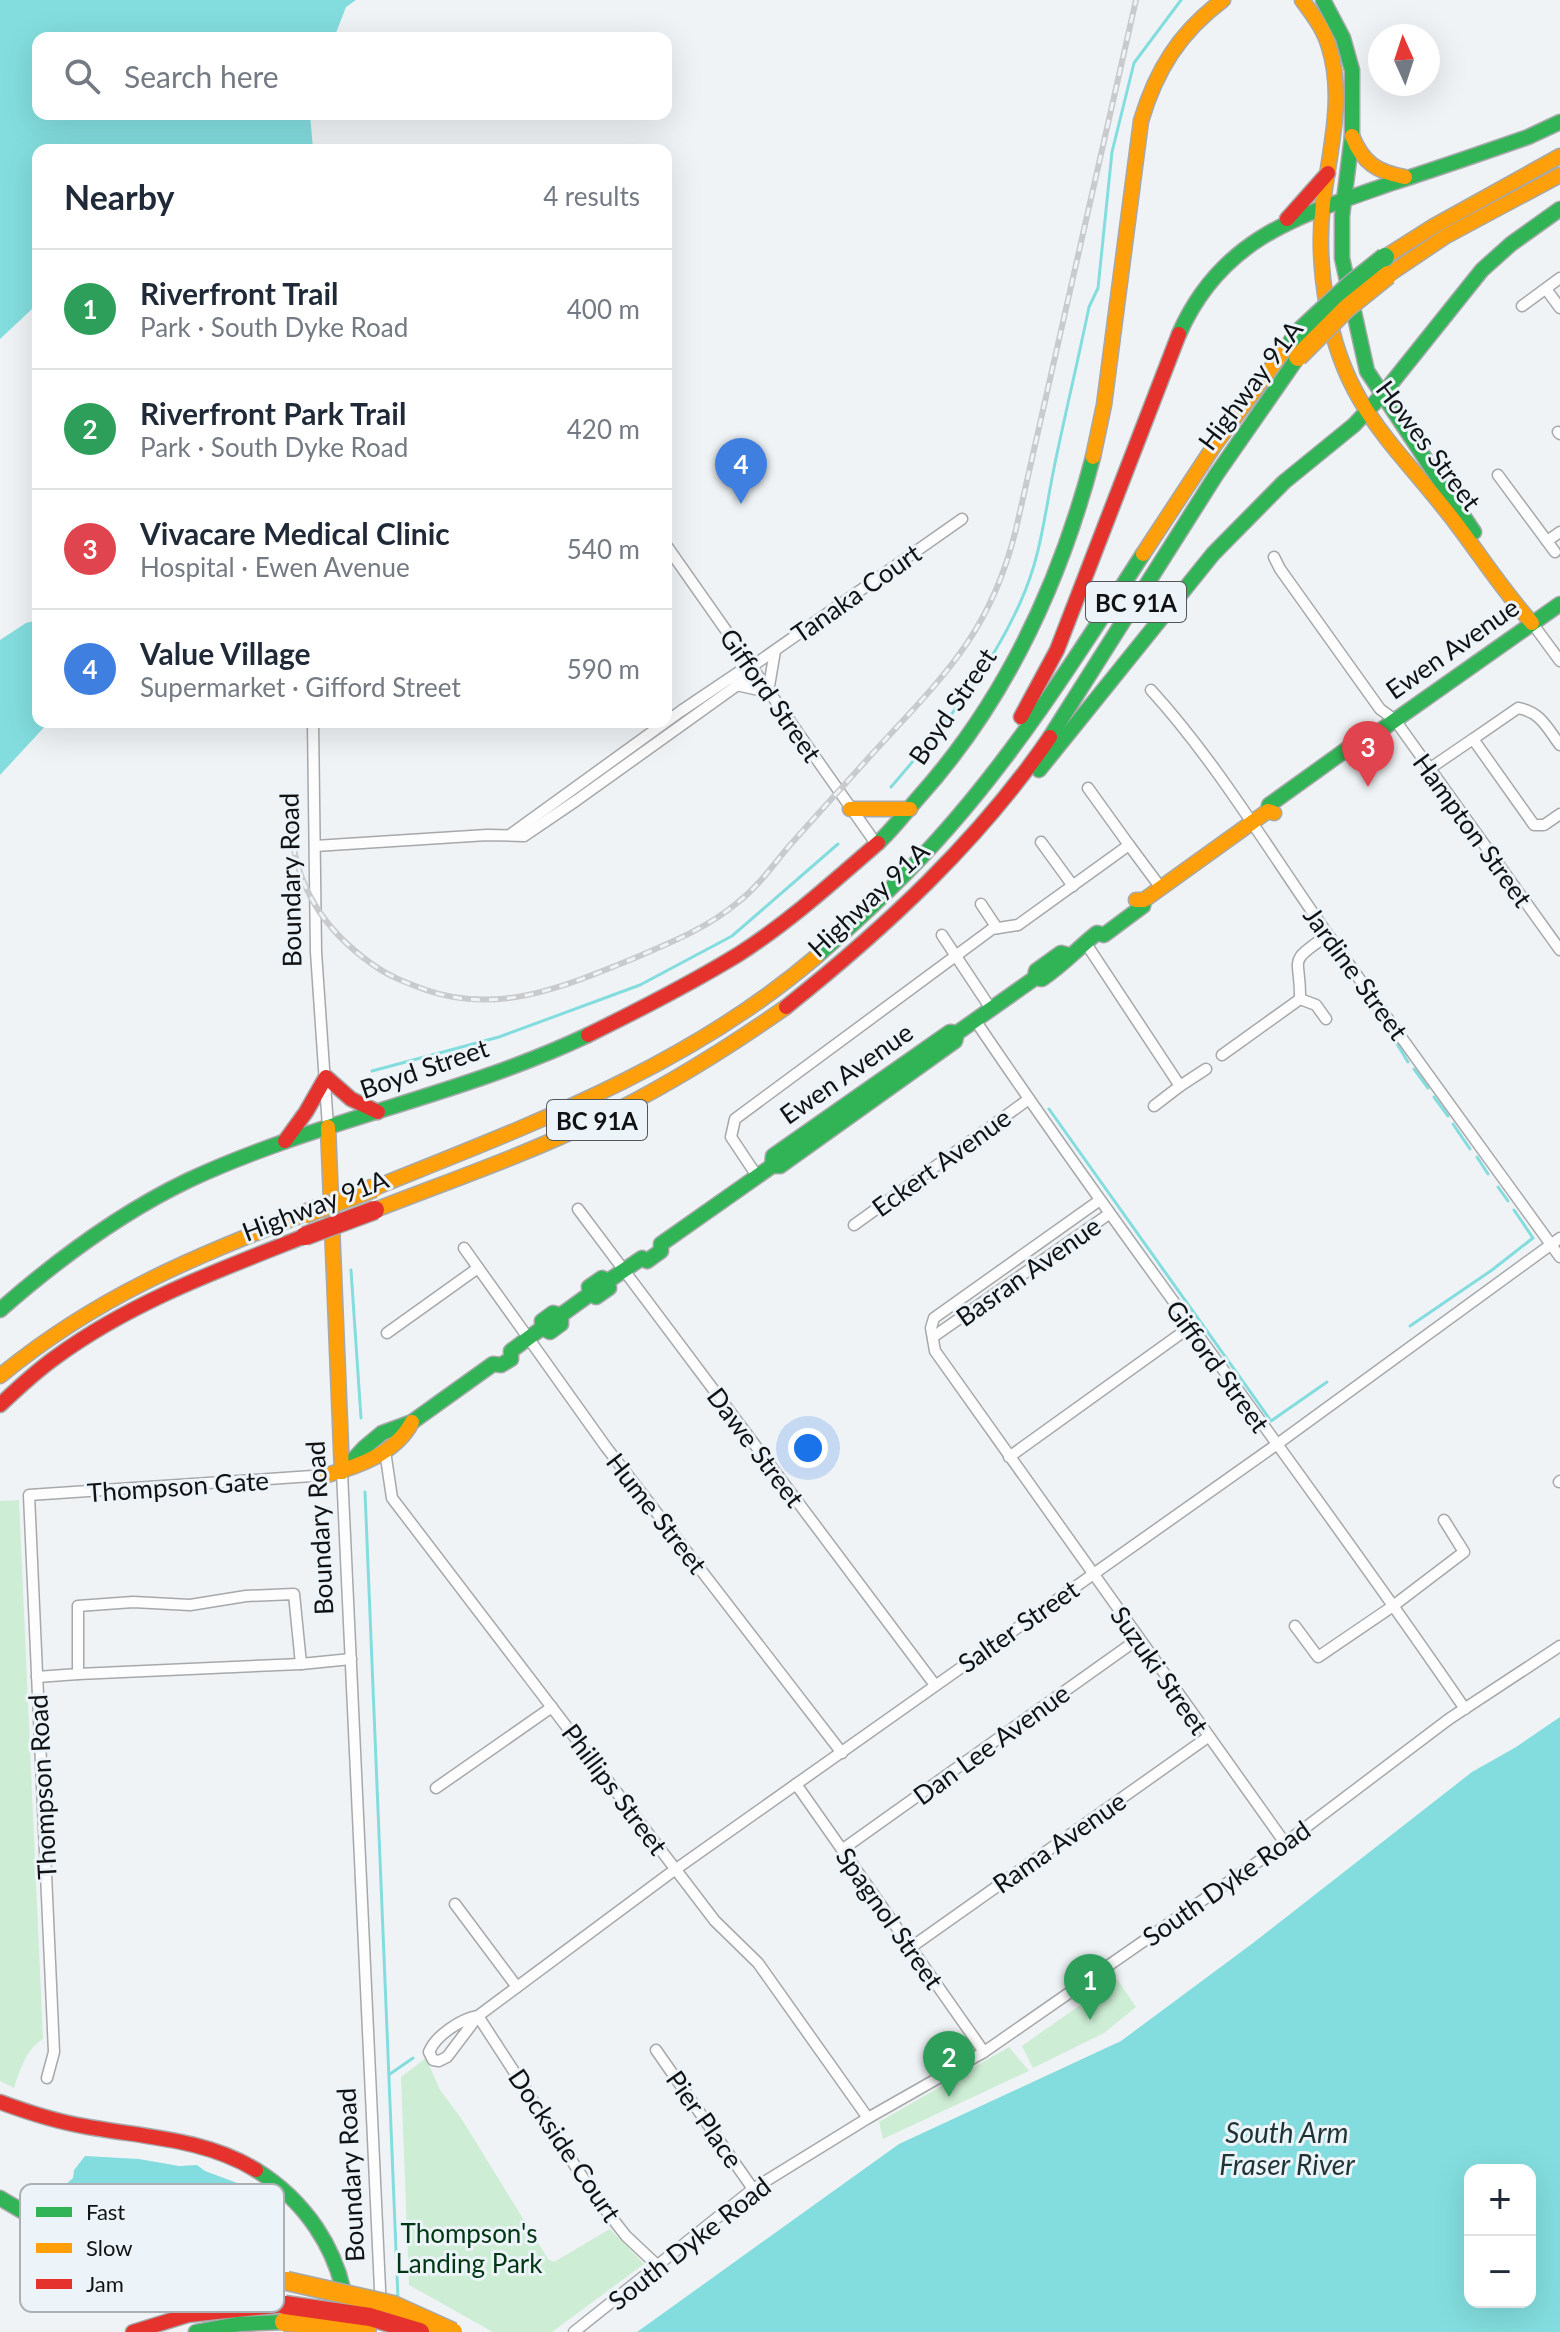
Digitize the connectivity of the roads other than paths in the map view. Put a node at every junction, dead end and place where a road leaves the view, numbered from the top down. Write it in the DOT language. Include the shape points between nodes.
graph roads {
  1 [pos="1223,0"];
  2 [pos="1290,0"];
  3 [pos="1303,0"];
  4 [pos="1323,0"];
  5 [pos="1560,122"];
  6 [pos="1352,136"];
  7 [pos="1560,156"];
  8 [pos="1328,173"];
  9 [pos="1560,175"];
  10 [pos="1412,178"];
  11 [pos="1343,200"];
  12 [pos="1323,207"];
  13 [pos="1560,209"];
  14 [pos="1284,222"];
  15 [pos="1386,266"];
  16 [pos="1560,278"];
  17 [pos="1546,289"];
  18 [pos="1522,306"];
  19 [pos="1560,308"];
  20 [pos="1296,347"];
  21 [pos="1382,395"];
  22 [pos="1366,413"];
  23 [pos="1498,475"];
  24 [pos="962,519"];
  25 [pos="1560,532"];
  26 [pos="1547,541"];
  27 [pos="1555,552"];
  28 [pos="672,554"];
  29 [pos="1274,557"];
  30 [pos="1560,604"];
  31 [pos="1532,623"];
  32 [pos="775,651"];
  33 [pos="1560,661"];
  34 [pos="751,667"];
  35 [pos="736,685"];
  36 [pos="1151,690"];
  37 [pos="768,692"];
  38 [pos="672,718"];
  39 [pos="1395,720"];
  40 [pos="313,728"];
  41 [pos="658,728"];
  42 [pos="1473,739"];
  43 [pos="1560,745"];
  44 [pos="1429,769"];
  45 [pos="989,779"];
  46 [pos="1088,788"];
  47 [pos="850,809"];
  48 [pos="910,809"];
  49 [pos="1560,814"];
  50 [pos="1252,823"];
  51 [pos="511,834"];
  52 [pos="966,841"];
  53 [pos="1041,842"];
  54 [pos="877,845"];
  55 [pos="1129,845"];
  56 [pos="315,846"];
  57 [pos="1073,886"];
  58 [pos="1161,888"];
  59 [pos="981,904"];
  60 [pos="997,928"];
  61 [pos="942,935"];
  62 [pos="1328,935"];
  63 [pos="1091,938"];
  64 [pos="1560,950"];
  65 [pos="956,957"];
  66 [pos="1300,999"];
  67 [pos="991,1009"];
  68 [pos="1326,1019"];
  69 [pos="975,1020"];
  70 [pos="1222,1055"];
  71 [pos="1206,1069"];
  72 [pos="326,1077"];
  73 [pos="1180,1086"];
  74 [pos="1029,1099"];
  75 [pos="1154,1106"];
  76 [pos="378,1112"];
  77 [pos="328,1127"];
  78 [pos="285,1141"];
  79 [pos="764,1171"];
  80 [pos="1100,1200"];
  81 [pos="578,1209"];
  82 [pos="1109,1214"];
  83 [pos="854,1225"];
  84 [pos="1555,1241"];
  85 [pos="464,1248"];
  86 [pos="1560,1257"];
  87 [pos="478,1268"];
  88 [pos="616,1276"];
  89 [pos="0,1310"];
  90 [pos="1190,1327"];
  91 [pos="387,1333"];
  92 [pos="535,1333"];
  93 [pos="933,1337"];
  94 [pos="0,1376"];
  95 [pos="0,1405"];
  96 [pos="340,1424"];
  97 [pos="1276,1445"];
  98 [pos="376,1448"];
  99 [pos="1009,1457"];
  100 [pos="334,1473"];
  101 [pos="29,1495"];
  102 [pos="1444,1520"];
  103 [pos="1092,1573"];
  104 [pos="1393,1606"];
  105 [pos="1295,1626"];
  106 [pos="1138,1639"];
  107 [pos="1560,1646"];
  108 [pos="351,1659"];
  109 [pos="301,1664"];
  110 [pos="78,1674"];
  111 [pos="37,1677"];
  112 [pos="935,1685"];
  113 [pos="552,1707"];
  114 [pos="1465,1709"];
  115 [pos="1208,1737"];
  116 [pos="842,1753"];
  117 [pos="796,1784"];
  118 [pos="436,1788"];
  119 [pos="1285,1843"];
  120 [pos="843,1849"];
  121 [pos="676,1869"];
  122 [pos="455,1904"];
  123 [pos="910,1948"];
  124 [pos="517,1987"];
  125 [pos="478,2016"];
  126 [pos="656,2050"];
  127 [pos="984,2052"];
  128 [pos="47,2078"];
  129 [pos="0,2102"];
  130 [pos="868,2118"];
  131 [pos="279,2184"];
  132 [pos="284,2188"];
  133 [pos="753,2189"];
  134 [pos="0,2198"];
  135 [pos="20,2210"];
  136 [pos="659,2267"];
  137 [pos="284,2281"];
  138 [pos="206,2312"];
  139 [pos="276,2312"];
  140 [pos="284,2313"];
  141 [pos="133,2332"];
  142 [pos="196,2332"];
  143 [pos="347,2332"];
  144 [pos="367,2332"];
  145 [pos="382,2332"];
  146 [pos="420,2332"];
  147 [pos="453,2332"];
  148 [pos="574,2332"];
  1 -- 48 [label="main road, Boyd Street" via="1178,39 1144,105 1096,445 1053,583 991,702"];
  2 -- 3 [label="main road"];
  3 -- 8 [label="main road, Howes Street" via="1332,54 1335,112"];
  4 -- 6 [label="main road, Howes Street" via="1352,70"];
  5 -- 10 [label="main road"];
  6 -- 10 [label="main road" via="1371,168"];
  6 -- 11 [label="main road, Howes Street"];
  7 -- 15 [label="main road, Highway 91A / BC 91A" via="1434,226"];
  8 -- 12 [label="main road, Howes Street"];
  8 -- 14 [label="main road"];
  9 -- 15 [label="main road, Highway 91A / BC 91A"];
  10 -- 11 [label="main road"];
  11 -- 12 [label="main road"];
  11 -- 21 [label="main road, Howes Street" via="1347,293 1367,371"];
  12 -- 14 [label="main road"];
  12 -- 22 [label="main road, Howes Street" via="1325,299"];
  13 -- 21 [label="main road" via="1482,270"];
  14 -- 45 [label="main road" via="1234,257 1184,322 1057,650"];
  15 -- 20 [label="main road, Highway 91A / BC 91A, bridge" via="1350,285"];
  16 -- 17 [label="street"];
  17 -- 18 [label="street"];
  17 -- 19 [label="street"];
  20 -- 45 [label="main road, Highway 91A / BC 91A" via="1238,409"];
  20 -- 52 [label="main road, Highway 91A / BC 91A" via="1042,748"];
  21 -- 22 [label="main road"];
  21 -- 31 [label="main road, Howes Street" via="1524,603"];
  22 -- 31 [label="main road, Howes Street"];
  22 -- 52 [label="main road" via="1237,528 1017,797"];
  23 -- 26 [label="street"];
  24 -- 32 [label="street, Tanaka Court"];
  25 -- 26 [label="street"];
  26 -- 27 [label="street"];
  28 -- 34 [label="street, Gifford Street"];
  29 -- 39 [label="street, Hampton Street" via="1380,709"];
  30 -- 31 [label="main road, Ewen Avenue"];
  31 -- 33 [label="street, Howes Street"];
  31 -- 39 [label="main road, Ewen Avenue"];
  32 -- 34 [label="street, Tanaka Court"];
  32 -- 37 [label="street"];
  34 -- 35 [label="street"];
  34 -- 37 [label="street, Gifford Street"];
  34 -- 38 [label="street"];
  35 -- 37 [label="street"];
  35 -- 51 [label="street" via="535,830 524,836"];
  36 -- 50 [label="street, Jardine Street"];
  37 -- 47 [label="street, Gifford Street"];
  39 -- 44 [label="street, Hampton Street"];
  39 -- 50 [label="main road, Ewen Avenue" via="1275,813 1268,811"];
  40 -- 56 [label="street, Boundary Road"];
  41 -- 51 [label="street"];
  42 -- 43 [label="street" via="1518,708 1532,710"];
  42 -- 44 [label="street"];
  42 -- 49 [label="street" via="1534,825"];
  44 -- 64 [label="street, Hampton Street"];
  45 -- 94 [label="main road, Highway 91A / BC 91A, bridge" via="874,905 786,981 726,1023 594,1097 191,1258 109,1297"];
  46 -- 55 [label="street"];
  47 -- 48 [label="main road"];
  47 -- 54 [label="street, Gifford Street"];
  48 -- 54 [label="main road, Boyd Street"];
  50 -- 58 [label="main road, Ewen Avenue"];
  50 -- 62 [label="street, Jardine Street"];
  51 -- 56 [label="street"];
  52 -- 95 [label="main road, Highway 91A / BC 91A, bridge" via="840,964 675,1080 597,1120 207,1275 64,1351"];
  53 -- 57 [label="street"];
  54 -- 76 [label="main road, Boyd Street" via="796,914 687,988 551,1052"];
  55 -- 57 [label="street"];
  55 -- 58 [label="street"];
  56 -- 72 [label="street, Boundary Road" via="316,952"];
  57 -- 60 [label="street" via="1018,925"];
  58 -- 63 [label="main road, Ewen Avenue" via="1104,935"];
  59 -- 60 [label="street"];
  60 -- 65 [label="street"];
  61 -- 65 [label="street"];
  62 -- 66 [label="street" via="1299,957"];
  62 -- 84 [label="street, Jardine Street"];
  63 -- 67 [label="main road, Ewen Avenue" via="1064,964"];
  63 -- 73 [label="street"];
  65 -- 67 [label="street"];
  65 -- 79 [label="street" via="735,1119 731,1137"];
  66 -- 68 [label="street" via="1316,1005"];
  66 -- 70 [label="street"];
  67 -- 69 [label="main road, Ewen Avenue"];
  69 -- 74 [label="street, Gifford Street"];
  69 -- 79 [label="main road, Ewen Avenue" via="950,1032 773,1156"];
  71 -- 73 [label="street"];
  72 -- 76 [label="main road" via="351,1099"];
  72 -- 77 [label="street, Boundary Road"];
  72 -- 78 [label="main road"];
  73 -- 75 [label="street"];
  74 -- 80 [label="street, Gifford Street"];
  74 -- 83 [label="street, Eckert Avenue"];
  76 -- 77 [label="main road, Boyd Street"];
  77 -- 78 [label="main road, Boyd Street"];
  77 -- 96 [label="main road, Boundary Road"];
  78 -- 89 [label="main road, Boyd Street" via="192,1179 137,1209 73,1250"];
  79 -- 88 [label="main road, Ewen Avenue" via="661,1244 661,1251 647,1261 642,1258"];
  80 -- 82 [label="street, Gifford Street"];
  80 -- 93 [label="street, Basran Avenue" via="934,1318"];
  81 -- 88 [label="street, Dawe Street"];
  82 -- 90 [label="street, Gifford Street"];
  82 -- 93 [label="street, Basran Avenue"];
  84 -- 86 [label="street, Jardine Street"];
  84 -- 97 [label="street, Salter Street"];
  85 -- 87 [label="street, Hume Street"];
  87 -- 91 [label="street"];
  87 -- 92 [label="street, Hume Street"];
  88 -- 92 [label="main road, Ewen Avenue" via="609,1288 596,1297 590,1294 561,1315 561,1324 550,1332"];
  88 -- 112 [label="street, Dawe Street"];
  90 -- 97 [label="street, Gifford Street"];
  90 -- 99 [label="street"];
  92 -- 98 [label="main road, Ewen Avenue" via="511,1351 511,1359 493,1364 412,1422 408,1432"];
  92 -- 116 [label="street, Hume Street" via="606,1447"];
  93 -- 99 [label="street, Suzuki Street" via="935,1351"];
  96 -- 98 [label="main road" via="352,1442"];
  96 -- 100 [label="main road, Boundary Road"];
  97 -- 103 [label="street, Salter Street"];
  97 -- 104 [label="street, Gifford Street"];
  98 -- 100 [label="main road, Ewen Avenue"];
  98 -- 113 [label="street, Phillips Street" via="392,1498"];
  99 -- 103 [label="street, Suzuki Street"];
  100 -- 101 [label="street, Thompson Gate"];
  100 -- 108 [label="street, Boundary Road"];
  101 -- 111 [label="street, Thompson Road"];
  102 -- 104 [label="street" via="1464,1552"];
  103 -- 106 [label="street, Suzuki Street"];
  103 -- 112 [label="street, Salter Street"];
  104 -- 105 [label="street" via="1318,1657"];
  104 -- 114 [label="street, Gifford Street"];
  106 -- 115 [label="street, Suzuki Street"];
  106 -- 120 [label="street, Dan Lee Avenue"];
  107 -- 114 [label="street, South Dyke Road"];
  108 -- 109 [label="street"];
  108 -- 145 [label="street, Boundary Road"];
  109 -- 110 [label="street"];
  109 -- 110 [label="street" via="294,1594 246,1596 190,1605 78,1606"];
  110 -- 111 [label="street"];
  111 -- 128 [label="street, Thompson Road" via="54,2052"];
  112 -- 116 [label="street, Salter Street"];
  113 -- 118 [label="street"];
  113 -- 121 [label="street, Phillips Street"];
  114 -- 119 [label="street, South Dyke Road"];
  115 -- 119 [label="street, Suzuki Street"];
  115 -- 123 [label="street, Rama Avenue"];
  116 -- 117 [label="street, Salter Street"];
  117 -- 120 [label="street, Spagnol Street"];
  117 -- 121 [label="street, Salter Street"];
  119 -- 127 [label="street, South Dyke Road"];
  120 -- 123 [label="street, Spagnol Street"];
  121 -- 124 [label="street, Salter Street"];
  121 -- 130 [label="street, Phillips Street" via="715,1921 758,1963"];
  122 -- 124 [label="street"];
  123 -- 127 [label="street, Spagnol Street"];
  124 -- 125 [label="street, Salter Street"];
  125 -- 125 [label="street, Salter Street" via="433,2043 433,2060 444,2060"];
  125 -- 136 [label="street, Dockside Court" via="594,2195"];
  126 -- 133 [label="street, Pier Place"];
  127 -- 130 [label="street, South Dyke Road"];
  129 -- 131 [label="main road" via="22,2113 187,2141 244,2161"];
  130 -- 133 [label="street, South Dyke Road"];
  132 -- 143 [label="main road" via="327,2244 342,2278"];
  133 -- 136 [label="street, South Dyke Road"];
  134 -- 135 [label="main road, bridge"];
  136 -- 148 [label="street, South Dyke Road"];
  137 -- 147 [label="main road, bridge" via="393,2305"];
  138 -- 141 [label="main road"];
  139 -- 140 [label="main road"];
  140 -- 142 [label="main road"];
  140 -- 144 [label="main road, bridge"];
  140 -- 146 [label="main road, bridge" via="351,2312"];
}
